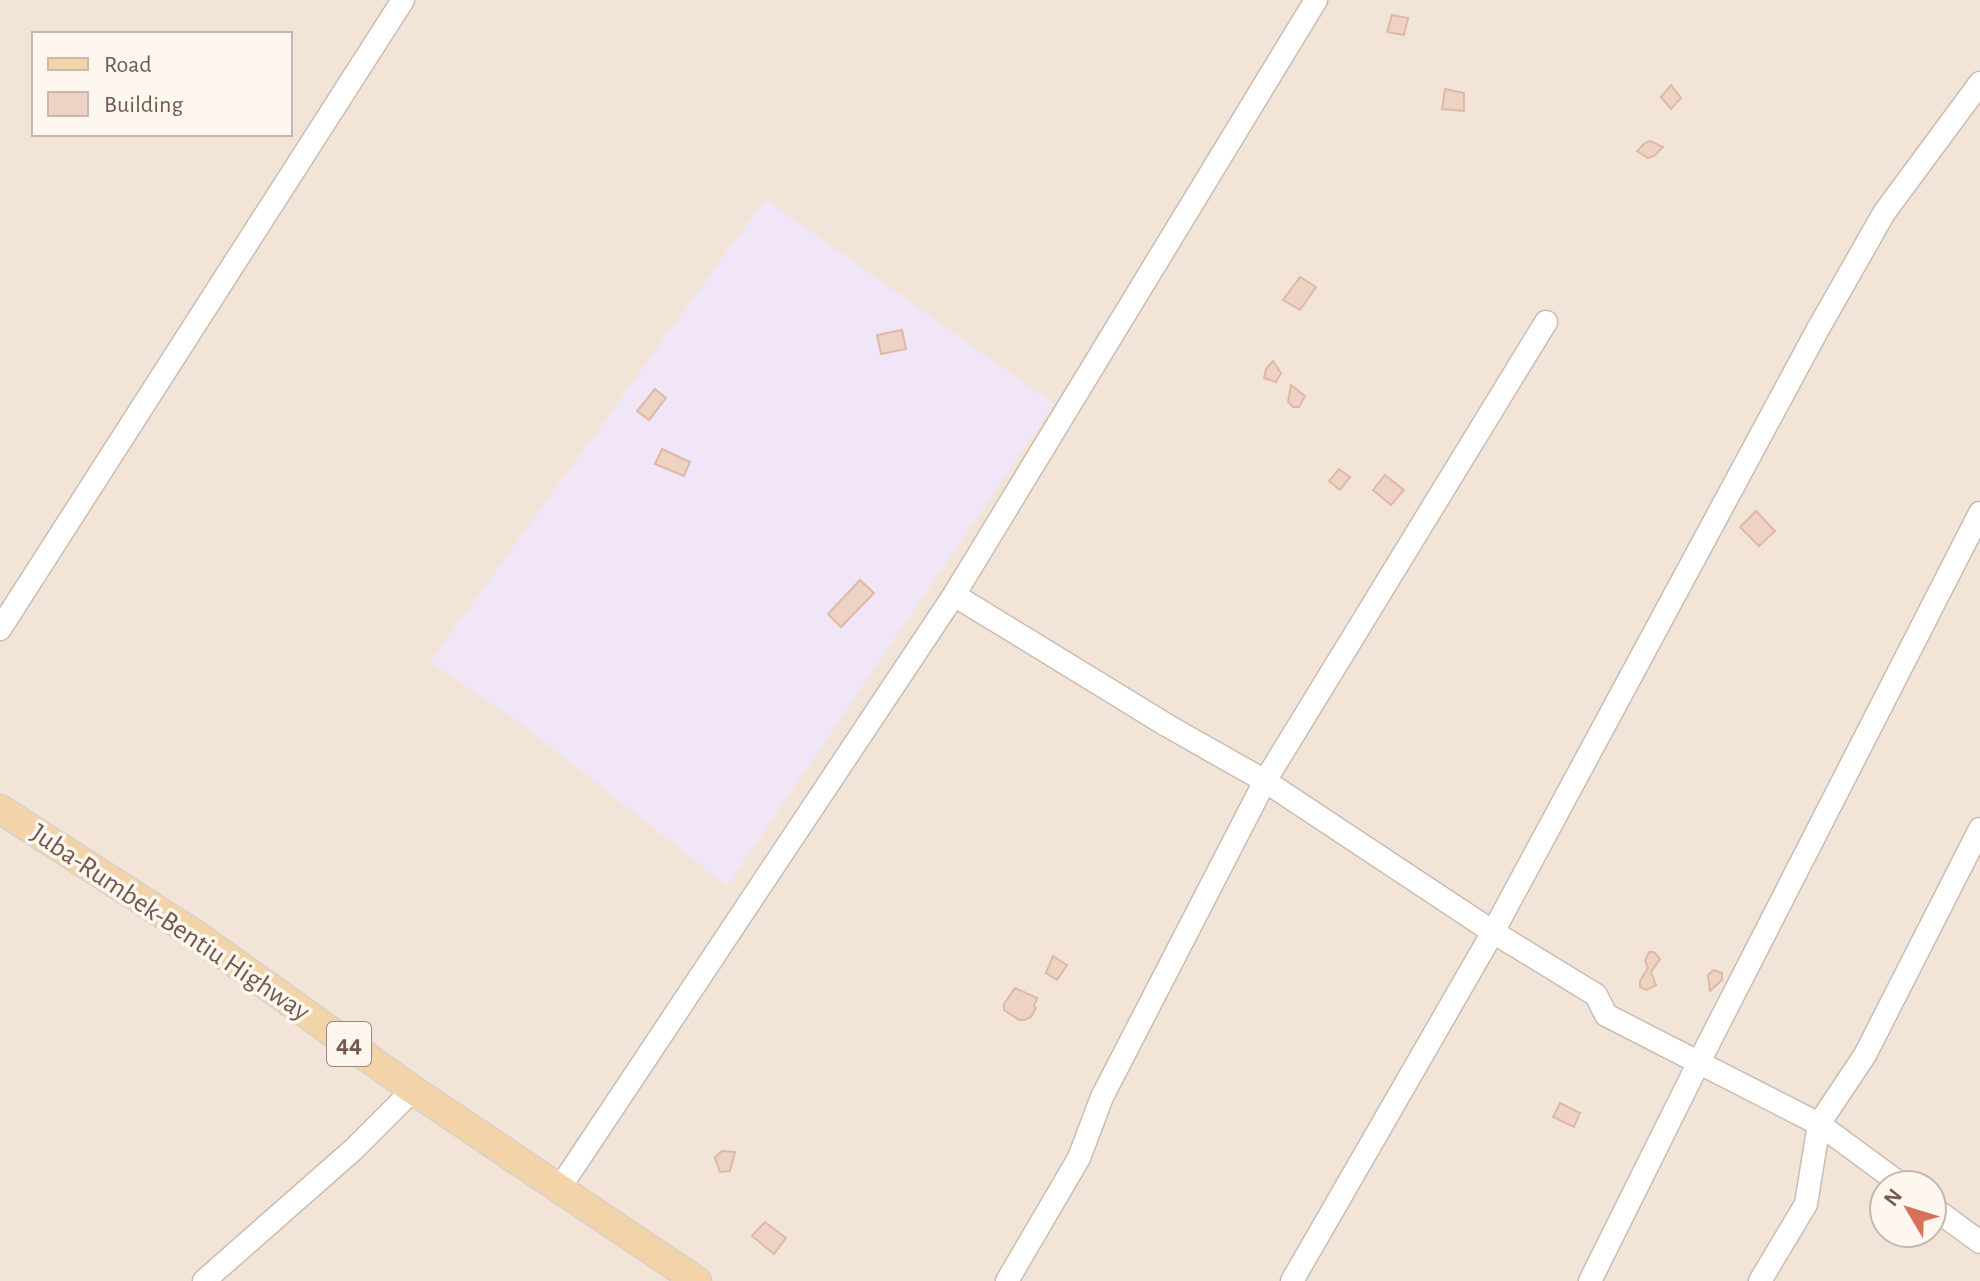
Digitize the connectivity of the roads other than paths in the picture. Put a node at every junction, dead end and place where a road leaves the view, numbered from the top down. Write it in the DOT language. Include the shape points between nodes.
graph roads {
  1 [pos="403,0"];
  2 [pos="1316,0"];
  3 [pos="1980,83"];
  4 [pos="1546,322"];
  5 [pos="1980,513"];
  6 [pos="954,595"];
  7 [pos="0,629"];
  8 [pos="1265,781"];
  9 [pos="0,809"];
  10 [pos="1980,829"];
  11 [pos="1493,932"];
  12 [pos="1698,1064"];
  13 [pos="413,1090"];
  14 [pos="1819,1124"];
  15 [pos="1880,1169"];
  16 [pos="559,1189"];
  17 [pos="1948,1219"];
  18 [pos="1980,1242"];
  19 [pos="204,1281"];
  20 [pos="697,1281"];
  21 [pos="1007,1281"];
  22 [pos="1292,1281"];
  23 [pos="1590,1281"];
  24 [pos="1760,1281"];
  1 -- 7 [label="street"];
  2 -- 6 [label="street"];
  3 -- 11 [label="street" via="1877,226"];
  4 -- 8 [label="street"];
  5 -- 12 [label="street"];
  6 -- 8 [label="street"];
  6 -- 16 [label="street"];
  8 -- 11 [label="street"];
  8 -- 21 [label="street" via="1102,1097 1079,1158"];
  9 -- 13 [label="main road, Juba-Rumbek-Bentiu Highway / 44" via="199,937"];
  10 -- 14 [label="street" via="1865,1055"];
  11 -- 12 [label="street" via="1596,995 1606,1015"];
  11 -- 22 [label="street"];
  12 -- 14 [label="street"];
  12 -- 23 [label="street"];
  13 -- 16 [label="main road, Juba-Rumbek-Bentiu Highway / 44"];
  13 -- 19 [label="street"];
  14 -- 15 [label="street"];
  14 -- 24 [label="street" via="1806,1204"];
  16 -- 20 [label="main road, Juba-Rumbek-Bentiu Highway / 44"];
  17 -- 18 [label="street"];
}
